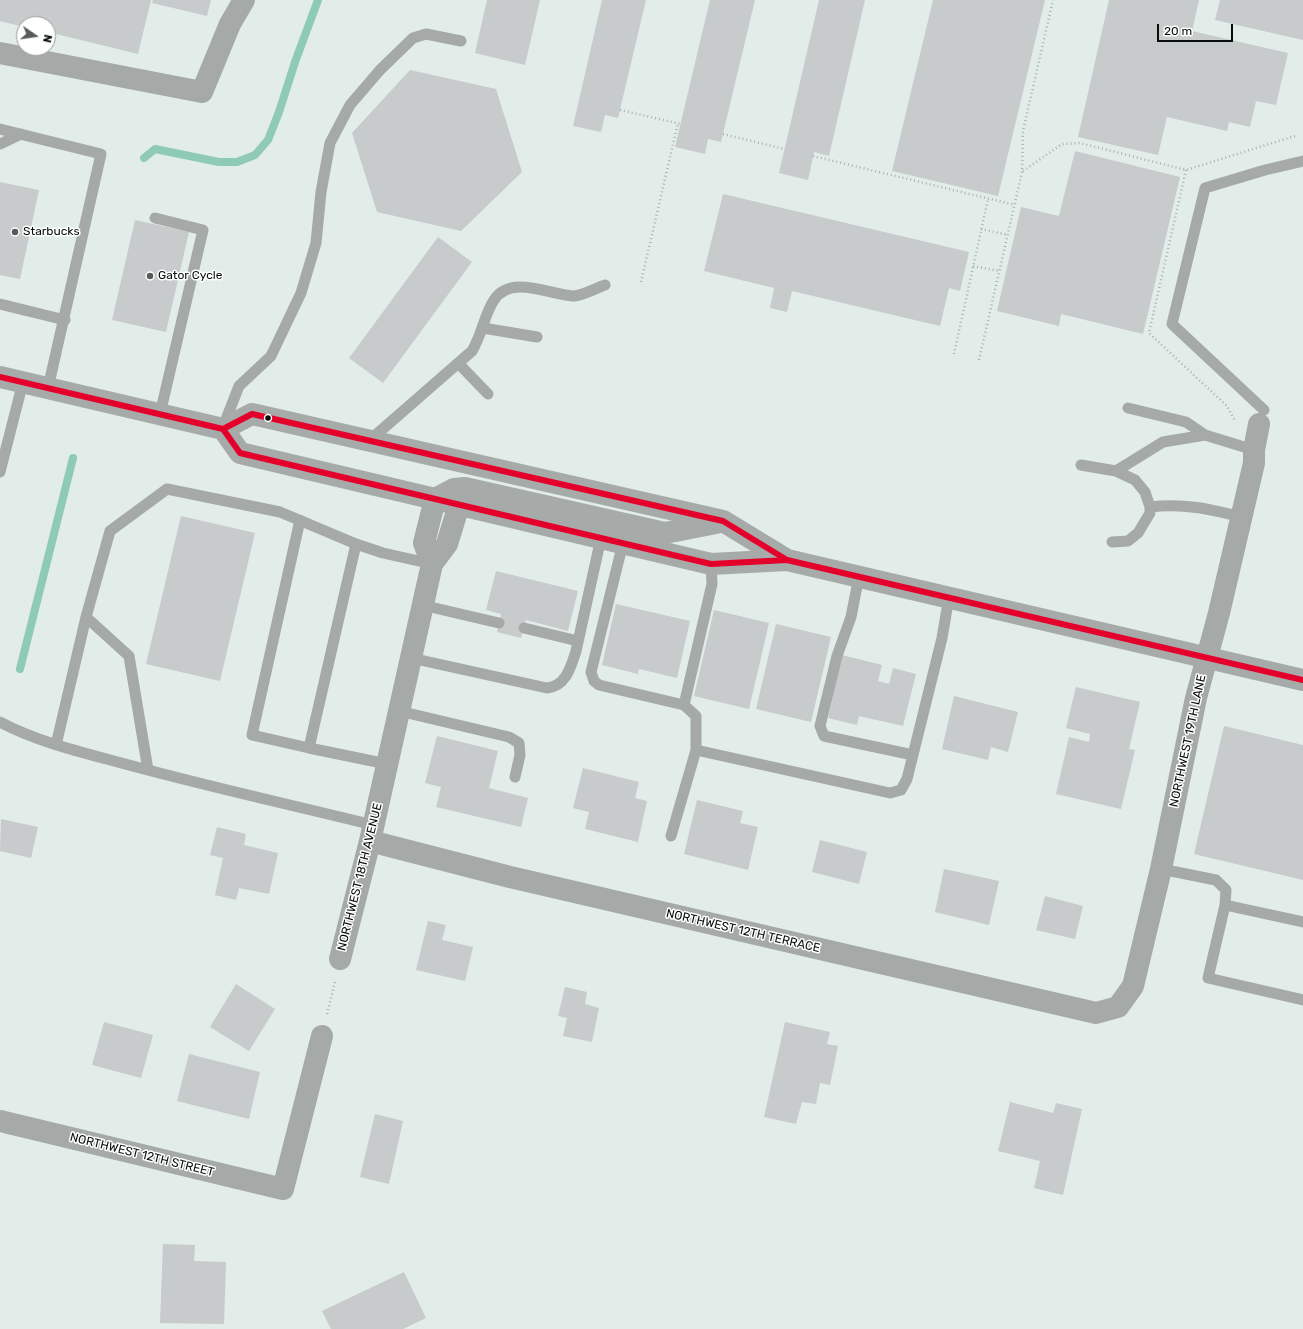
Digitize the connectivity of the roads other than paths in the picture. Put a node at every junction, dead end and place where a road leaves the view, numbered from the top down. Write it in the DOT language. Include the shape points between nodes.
graph roads {
  1 [pos="244,0"];
  2 [pos="461,41"];
  3 [pos="0,53"];
  4 [pos="0,129"];
  5 [pos="21,134"];
  6 [pos="0,144"];
  7 [pos="1303,161"];
  8 [pos="155,218"];
  9 [pos="605,285"];
  10 [pos="0,304"];
  11 [pos="65,320"];
  12 [pos="483,328"];
  13 [pos="537,337"];
  14 [pos="458,363"];
  15 [pos="0,377"];
  16 [pos="23,382"];
  17 [pos="48,388"];
  18 [pos="488,394"];
  19 [pos="1128,408"];
  20 [pos="160,414"];
  21 [pos="1261,417"];
  22 [pos="223,429"];
  23 [pos="1205,435"];
  24 [pos="370,441"];
  25 [pos="1254,450"];
  26 [pos="1081,465"];
  27 [pos="0,469"];
  28 [pos="1116,471"];
  29 [pos="435,499"];
  30 [pos="459,505"];
  31 [pos="1150,507"];
  32 [pos="1242,517"];
  33 [pos="300,520"];
  34 [pos="723,521"];
  35 [pos="601,538"];
  36 [pos="1112,542"];
  37 [pos="623,543"];
  38 [pos="356,544"];
  39 [pos="787,560"];
  40 [pos="432,564"];
  41 [pos="711,564"];
  42 [pos="859,576"];
  43 [pos="949,597"];
  44 [pos="422,605"];
  45 [pos="86,617"];
  46 [pos="499,623"];
  47 [pos="524,628"];
  48 [pos="578,641"];
  49 [pos="411,658"];
  50 [pos="1207,658"];
  51 [pos="1303,680"];
  52 [pos="684,705"];
  53 [pos="398,712"];
  54 [pos="0,722"];
  55 [pos="56,745"];
  56 [pos="308,748"];
  57 [pos="696,750"];
  58 [pos="912,755"];
  59 [pos="387,764"];
  60 [pos="148,770"];
  61 [pos="515,777"];
  62 [pos="371,833"];
  63 [pos="671,836"];
  64 [pos="1161,869"];
  65 [pos="1225,905"];
  66 [pos="1303,922"];
  67 [pos="340,959"];
  68 [pos="1303,1000"];
  69 [pos="1118,1008"];
  70 [pos="322,1036"];
  71 [pos="0,1121"];
  1 -- 3 [label="street" via="230,24 202,92"];
  2 -- 22 [label="lane" via="426,34 413,38 380,70 350,105 330,143 321,192 316,243 301,293 271,356 238,386"];
  4 -- 5 [label="lane"];
  5 -- 6 [label="lane"];
  5 -- 11 [label="lane" via="101,154"];
  7 -- 21 [label="lane" via="1205,188 1172,324"];
  8 -- 20 [label="lane" via="203,230"];
  9 -- 12 [label="lane" via="574,296 522,286 505,291 494,299"];
  10 -- 11 [label="lane"];
  11 -- 17 [label="lane"];
  12 -- 13 [label="lane"];
  12 -- 14 [label="lane" via="472,351"];
  14 -- 18 [label="lane"];
  14 -- 24 [label="lane"];
  15 -- 16 [label="main road"];
  16 -- 17 [label="main road"];
  16 -- 27 [label="lane"];
  17 -- 20 [label="main road"];
  19 -- 23 [label="lane" via="1186,422"];
  20 -- 22 [label="main road"];
  21 -- 25 [label="street, NORTHWEST 19TH LANE"];
  22 -- 24 [label="main road" via="252,414"];
  22 -- 29 [label="main road" via="240,453"];
  23 -- 25 [label="lane"];
  23 -- 28 [label="lane" via="1163,442"];
  24 -- 34 [label="main road"];
  25 -- 32 [label="street, NORTHWEST 19TH LANE" via="1254,463"];
  26 -- 28 [label="lane"];
  28 -- 31 [label="lane" via="1135,480 1145,492"];
  29 -- 30 [label="main road"];
  29 -- 34 [label="main road" via="465,488 665,533"];
  29 -- 40 [label="street" via="424,543"];
  30 -- 35 [label="main road"];
  30 -- 40 [label="street, NORTHWEST 18TH AVENUE" via="447,544"];
  31 -- 32 [label="lane" via="1189,505"];
  31 -- 36 [label="lane" via="1150,513 1138,533 1128,541"];
  32 -- 50 [label="street, NORTHWEST 19TH LANE"];
  33 -- 38 [label="lane"];
  33 -- 45 [label="lane" via="280,512 167,489 110,531"];
  33 -- 56 [label="lane" via="252,735"];
  34 -- 39 [label="main road"];
  35 -- 37 [label="main road"];
  35 -- 48 [label="lane"];
  37 -- 41 [label="main road"];
  37 -- 52 [label="lane" via="591,672 594,681 599,685"];
  38 -- 40 [label="lane"];
  38 -- 56 [label="lane"];
  39 -- 41 [label="main road"];
  39 -- 42 [label="main road"];
  40 -- 44 [label="street, NORTHWEST 18TH AVENUE"];
  41 -- 52 [label="lane" via="712,584"];
  42 -- 43 [label="main road"];
  42 -- 58 [label="lane" via="851,618 836,656 820,726 824,736"];
  43 -- 50 [label="main road"];
  43 -- 58 [label="lane" via="942,638"];
  44 -- 46 [label="lane"];
  44 -- 49 [label="street, NORTHWEST 18TH AVENUE"];
  45 -- 55 [label="lane"];
  45 -- 60 [label="lane" via="129,656"];
  47 -- 48 [label="lane"];
  48 -- 49 [label="lane" via="570,670 563,680 551,688"];
  49 -- 53 [label="street, NORTHWEST 18TH AVENUE"];
  50 -- 51 [label="main road"];
  50 -- 64 [label="street, NORTHWEST 19TH LANE" via="1196,698"];
  52 -- 57 [label="lane" via="696,716"];
  53 -- 59 [label="street, NORTHWEST 18TH AVENUE"];
  53 -- 61 [label="lane" via="509,737 519,744 520,755"];
  54 -- 55 [label="lane"];
  55 -- 60 [label="lane"];
  56 -- 59 [label="lane"];
  57 -- 58 [label="lane" via="890,793 901,790 907,779"];
  57 -- 63 [label="lane"];
  59 -- 62 [label="street, NORTHWEST 18TH AVENUE"];
  60 -- 62 [label="lane"];
  62 -- 67 [label="street, NORTHWEST 18TH AVENUE"];
  62 -- 69 [label="street, NORTHWEST 12TH TERRACE" via="510,877 1096,1013"];
  64 -- 65 [label="lane" via="1216,880 1226,890"];
  64 -- 69 [label="street, NORTHWEST 19TH LANE" via="1133,986"];
  65 -- 66 [label="lane"];
  65 -- 68 [label="lane" via="1208,978"];
  70 -- 71 [label="street, NORTHWEST 12TH STREET" via="283,1189"];
}
